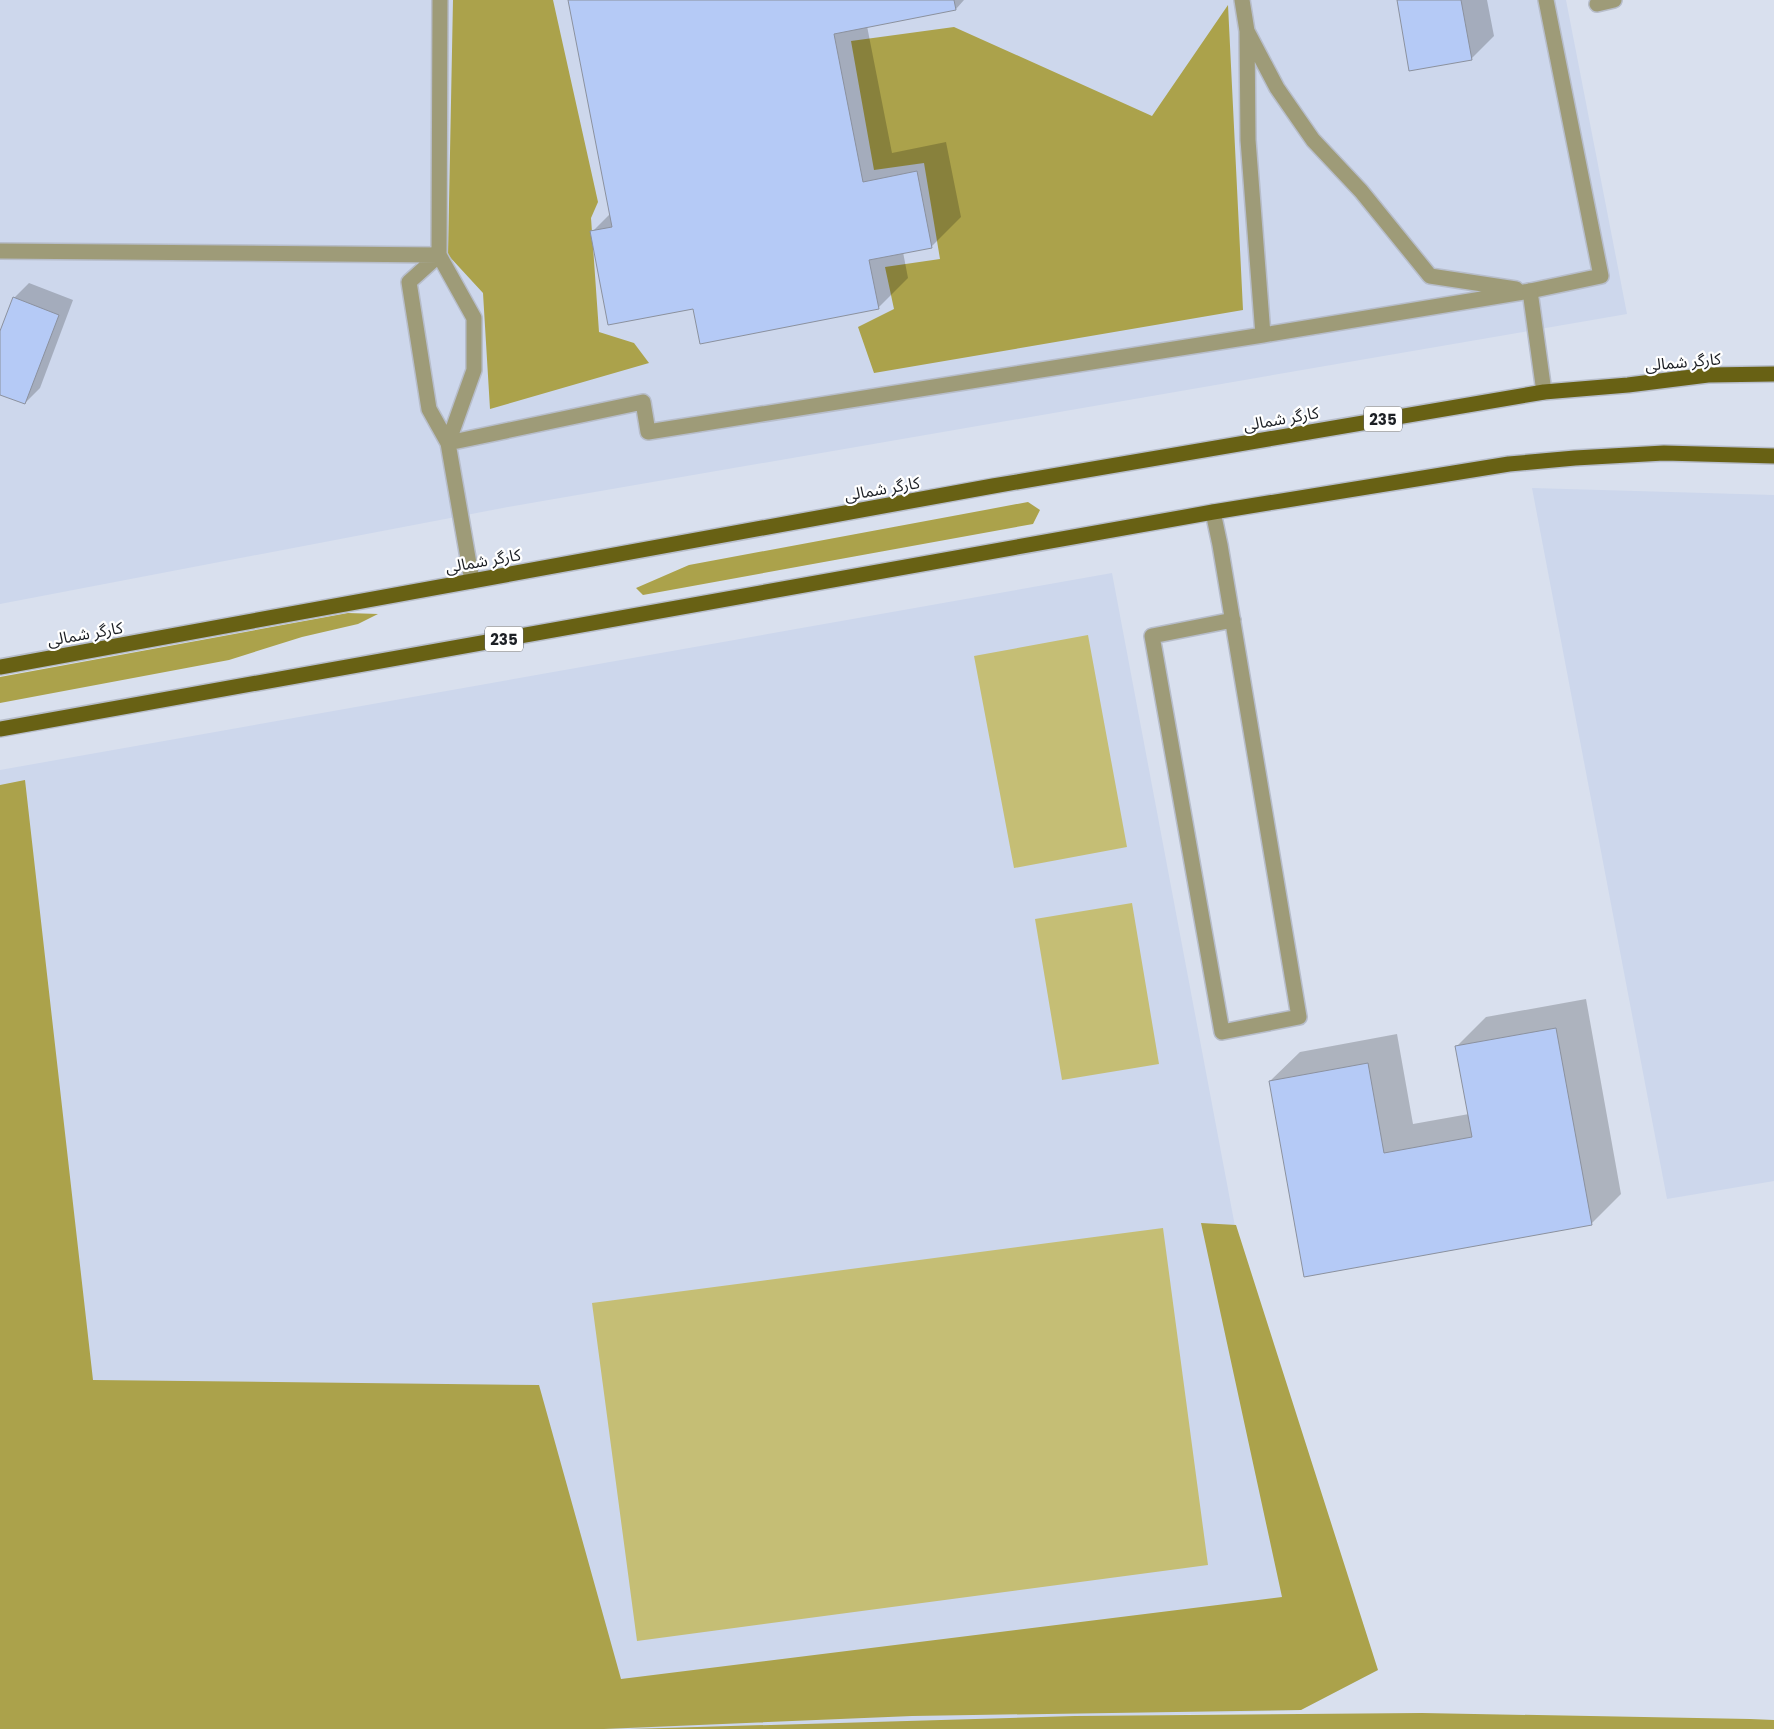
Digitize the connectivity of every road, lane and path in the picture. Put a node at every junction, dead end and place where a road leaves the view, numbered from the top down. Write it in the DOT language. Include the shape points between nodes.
graph roads {
  1 [pos="440,0"];
  2 [pos="1242,0"];
  3 [pos="1546,0"];
  4 [pos="1614,0"];
  5 [pos="1597,4"];
  6 [pos="1247,31"];
  7 [pos="0,252"];
  8 [pos="439,255"];
  9 [pos="1530,291"];
  10 [pos="1264,335"];
  11 [pos="1774,374"];
  12 [pos="1544,392"];
  13 [pos="448,443"];
  14 [pos="1774,456"];
  15 [pos="1213,512"];
  16 [pos="472,581"];
  17 [pos="1233,620"];
  18 [pos="0,667"];
  19 [pos="0,729"];
  1 -- 8 [label="street"];
  2 -- 6 [label="street"];
  3 -- 9 [label="street" via="1601,276"];
  4 -- 5 [label="street"];
  6 -- 9 [label="street" via="1276,88 1313,140 1361,191 1430,276"];
  6 -- 10 [label="street" via="1248,140"];
  7 -- 8 [label="street"];
  8 -- 13 [label="street" via="474,318 474,370"];
  8 -- 13 [label="street" via="409,282 429,409"];
  9 -- 10 [label="street"];
  9 -- 12 [label="street"];
  10 -- 13 [label="street" via="648,432 643,402"];
  11 -- 12 [label="main road, کارگر شمالی / 235" via="1708,375"];
  12 -- 16 [label="main road, کارگر شمالی / 235" via="1003,484"];
  13 -- 16 [label="street"];
  14 -- 15 [label="main road, 235" via="1664,453 1519,463"];
  15 -- 17 [label="street"];
  15 -- 19 [label="main road, 235"];
  16 -- 18 [label="main road, کارگر شمالی / 235"];
  17 -- 17 [label="street" via="1299,1017 1222,1032 1152,636"];
}
